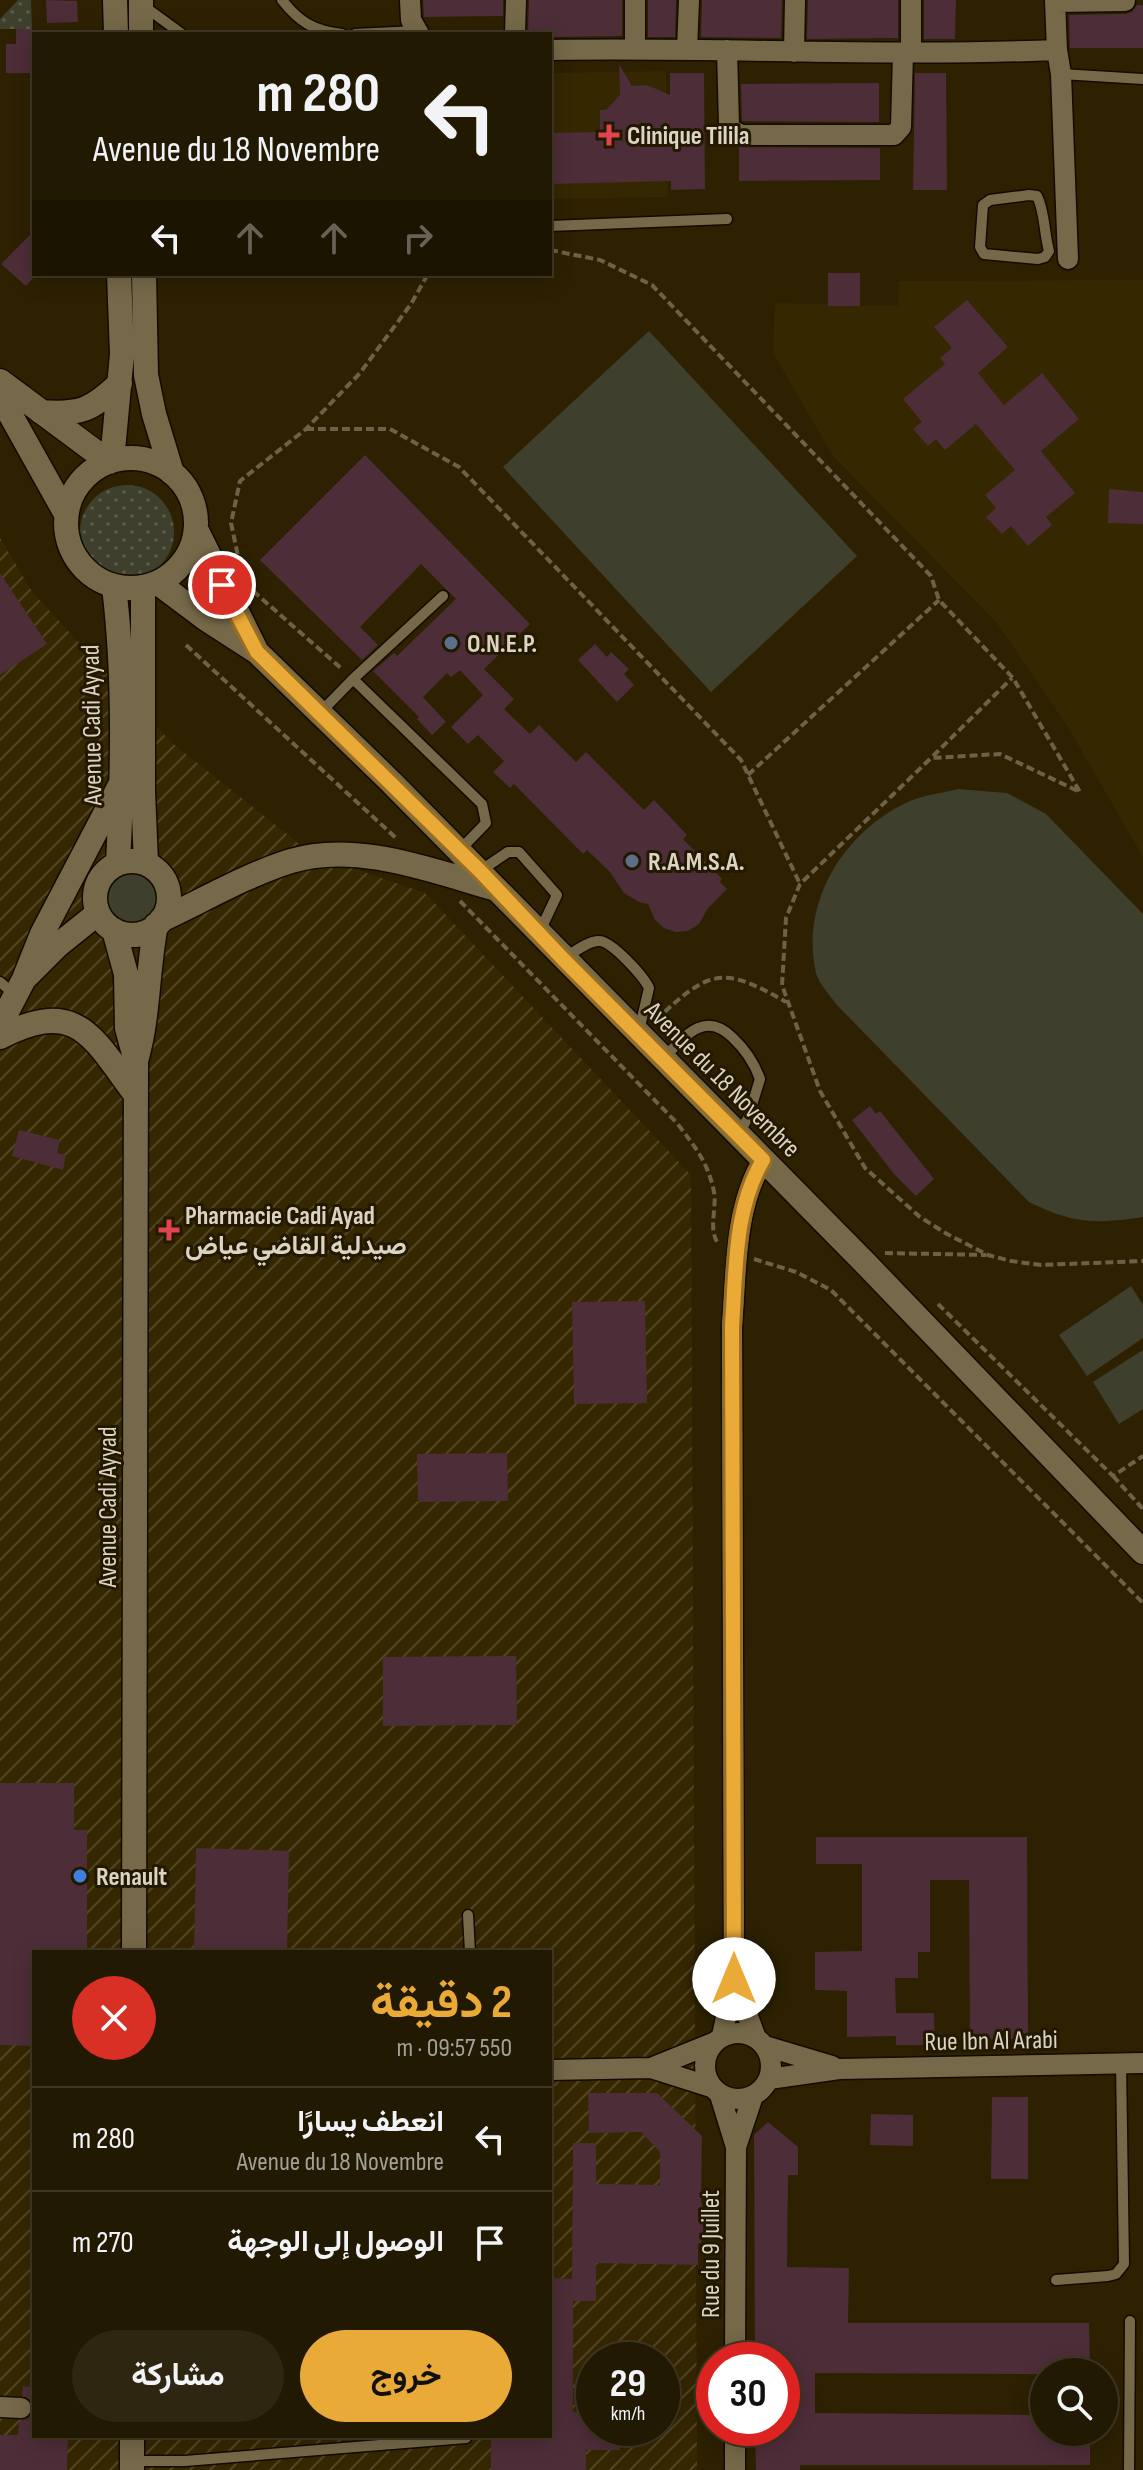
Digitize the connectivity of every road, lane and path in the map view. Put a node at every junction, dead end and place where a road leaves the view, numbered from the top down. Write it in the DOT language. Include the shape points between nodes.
graph roads {
  1 [pos="115,0"];
  2 [pos="282,0"];
  3 [pos="410,0"];
  4 [pos="516,0"];
  5 [pos="635,0"];
  6 [pos="689,0"];
  7 [pos="795,0"];
  8 [pos="911,0"];
  9 [pos="1056,1"];
  10 [pos="1125,1"];
  11 [pos="141,2"];
  12 [pos="116,32"];
  13 [pos="141,32"];
  14 [pos="179,32"];
  15 [pos="331,32"];
  16 [pos="417,32"];
  17 [pos="515,32"];
  18 [pos="635,48"];
  19 [pos="552,50"];
  20 [pos="687,50"];
  21 [pos="727,50"];
  22 [pos="1057,50"];
  23 [pos="794,52"];
  24 [pos="907,53"];
  25 [pos="1061,74"];
  26 [pos="1143,79"];
  27 [pos="727,219"];
  28 [pos="552,226"];
  29 [pos="1067,226"];
  30 [pos="1042,227"];
  31 [pos="552,250"];
  32 [pos="1068,259"];
  33 [pos="119,276"];
  34 [pos="144,276"];
  35 [pos="427,276"];
  36 [pos="0,381"];
  37 [pos="120,383"];
  38 [pos="0,396"];
  39 [pos="39,412"];
  40 [pos="306,429"];
  41 [pos="110,461"];
  42 [pos="172,473"];
  43 [pos="66,514"];
  44 [pos="196,529"];
  45 [pos="241,569"];
  46 [pos="244,584"];
  47 [pos="151,585"];
  48 [pos="114,587"];
  49 [pos="443,596"];
  50 [pos="939,600"];
  51 [pos="186,645"];
  52 [pos="257,652"];
  53 [pos="1013,678"];
  54 [pos="353,679"];
  55 [pos="320,713"];
  56 [pos="931,758"];
  57 [pos="748,775"];
  58 [pos="122,781"];
  59 [pos="397,839"];
  60 [pos="459,851"];
  61 [pos="118,862"];
  62 [pos="146,863"];
  63 [pos="432,871"];
  64 [pos="488,880"];
  65 [pos="800,884"];
  66 [pos="106,922"];
  67 [pos="159,922"];
  68 [pos="539,933"];
  69 [pos="563,959"];
  70 [pos="13,986"];
  71 [pos="788,1003"];
  72 [pos="0,1025"];
  73 [pos="639,1034"];
  74 [pos="0,1037"];
  75 [pos="664,1058"];
  76 [pos="136,1061"];
  77 [pos="136,1095"];
  78 [pos="739,1134"];
  79 [pos="763,1160"];
  80 [pos="885,1253"];
  81 [pos="737,1255"];
  82 [pos="988,1255"];
  83 [pos="1143,1261"];
  84 [pos="1113,1476"];
  85 [pos="1143,1509"];
  86 [pos="1143,1552"];
  87 [pos="1143,1603"];
  88 [pos="468,1915"];
  89 [pos="134,1950"];
  90 [pos="470,1950"];
  91 [pos="734,1979"];
  92 [pos="718,2040"];
  93 [pos="760,2042"];
  94 [pos="1121,2063"];
  95 [pos="1143,2063"];
  96 [pos="651,2068"];
  97 [pos="839,2069"];
  98 [pos="552,2070"];
  99 [pos="769,2079"];
  100 [pos="715,2091"];
  101 [pos="753,2096"];
  102 [pos="736,2147"];
  103 [pos="1056,2280"];
  104 [pos="1130,2321"];
  105 [pos="735,2342"];
  106 [pos="132,2438"];
  107 [pos="466,2438"];
  108 [pos="735,2446"];
  109 [pos="132,2466"];
  110 [pos="735,2470"];
  111 [pos="1129,2470"];
  1 -- 12 [label="main road"];
  2 -- 15 [label="lane" via="305,24"];
  3 -- 16 [label="street"];
  4 -- 17 [label="street"];
  5 -- 18 [label="street"];
  6 -- 20 [label="street"];
  7 -- 23 [label="street"];
  8 -- 24 [label="street"];
  9 -- 10 [label="street"];
  9 -- 22 [label="street"];
  11 -- 13 [label="main road"];
  11 -- 14 [label="lane"];
  18 -- 19 [label="street"];
  18 -- 20 [label="street"];
  20 -- 21 [label="street"];
  21 -- 23 [label="street"];
  21 -- 24 [label="street" via="729,125 742,135 894,135 901,127"];
  22 -- 24 [label="street"];
  22 -- 25 [label="street"];
  23 -- 24 [label="street"];
  25 -- 26 [label="lane"];
  25 -- 29 [label="street"];
  27 -- 28 [label="lane"];
  29 -- 30 [label="lane"];
  29 -- 32 [label="street"];
  30 -- 30 [label="lane" via="1037,196 990,200 983,205 980,247 992,256 1045,257 1049,251"];
  31 -- 50 [label="path" via="600,260 652,285 931,576"];
  33 -- 37 [label="main road"];
  34 -- 42 [label="main road" via="146,375"];
  35 -- 40 [label="path" via="360,373"];
  36 -- 39 [label="main road"];
  37 -- 39 [label="main road" via="85,410"];
  37 -- 41 [label="main road"];
  38 -- 43 [label="main road"];
  39 -- 41 [label="main road"];
  40 -- 45 [label="path" via="240,481 231,523"];
  40 -- 57 [label="path" via="390,429 459,467 741,760"];
  41 -- 42 [label="main road" via="143,459"];
  41 -- 43 [label="main road" via="80,482"];
  42 -- 44 [label="main road" via="186,489"];
  43 -- 48 [label="main road" via="67,538 76,560 93,577"];
  44 -- 47 [label="main road" via="177,570"];
  44 -- 52 [label="main road, Avenue du 18 Novembre"];
  46 -- 54 [label="path"];
  47 -- 48 [label="main road"];
  47 -- 52 [label="main road, Avenue du 18 Novembre"];
  47 -- 62 [label="main road, Avenue Cadi Ayyad" via="143,792"];
  48 -- 58 [label="main road, Avenue Cadi Ayyad"];
  49 -- 54 [label="lane"];
  50 -- 53 [label="path"];
  50 -- 57 [label="path"];
  51 -- 59 [label="path"];
  52 -- 55 [label="main road, Avenue du 18 Novembre"];
  53 -- 56 [label="path"];
  53 -- 56 [label="path" via="1080,792 1000,754"];
  54 -- 55 [label="lane"];
  54 -- 60 [label="lane" via="482,804 486,823"];
  55 -- 60 [label="main road, Avenue du 18 Novembre"];
  56 -- 65 [label="path"];
  57 -- 65 [label="path"];
  58 -- 61 [label="main road, Avenue Cadi Ayyad"];
  58 -- 70 [label="main road"];
  60 -- 64 [label="main road, Avenue du 18 Novembre"];
  61 -- 62 [label="main road"];
  61 -- 66 [label="main road" via="97,883 94,898"];
  62 -- 67 [label="main road" via="165,881 169,894"];
  63 -- 64 [label="main road"];
  63 -- 67 [label="main road" via="366,857 294,860"];
  63 -- 81 [label="path" via="677,1123 706,1162 714,1195 714,1237 723,1250"];
  64 -- 68 [label="main road, Avenue du 18 Novembre"];
  64 -- 68 [label="lane" via="508,852 519,852 557,895"];
  65 -- 71 [label="path" via="786,918 782,985"];
  66 -- 67 [label="main road" via="136,935"];
  66 -- 70 [label="main road" via="57,946"];
  66 -- 76 [label="main road, Avenue Cadi Ayyad" via="126,974 127,1028"];
  67 -- 76 [label="main road, Avenue Cadi Ayyad" via="150,956 146,1028"];
  68 -- 69 [label="main road, Avenue du 18 Novembre"];
  69 -- 73 [label="main road, Avenue du 18 Novembre"];
  69 -- 73 [label="lane" via="600,941 644,978 649,988"];
  70 -- 72 [label="main road"];
  71 -- 73 [label="path" via="754,983 721,975 691,987"];
  71 -- 82 [label="path" via="820,1091 865,1168 920,1217"];
  73 -- 75 [label="main road, Avenue du 18 Novembre"];
  74 -- 77 [label="main road" via="22,1025 58,1019 73,1023 97,1044"];
  75 -- 78 [label="main road, Avenue du 18 Novembre"];
  75 -- 78 [label="lane" via="686,1035 707,1025 727,1031 740,1044 760,1079"];
  76 -- 77 [label="main road, Avenue Cadi Ayyad"];
  77 -- 89 [label="main road, Avenue Cadi Ayyad"];
  78 -- 79 [label="main road, Avenue du 18 Novembre"];
  79 -- 81 [label="street" via="746,1198"];
  79 -- 86 [label="main road, Avenue du 18 Novembre"];
  80 -- 82 [label="path"];
  81 -- 87 [label="path" via="796,1272 831,1290"];
  81 -- 91 [label="street" via="732,1326"];
  82 -- 83 [label="path" via="1041,1265"];
  84 -- 85 [label="path"];
  88 -- 90 [label="lane"];
  91 -- 92 [label="street"];
  91 -- 93 [label="street"];
  92 -- 93 [label="street" via="733,2033"];
  92 -- 96 [label="street"];
  92 -- 100 [label="street" via="704,2065"];
  93 -- 97 [label="street, Rue Ibn Al Arabi"];
  93 -- 99 [label="street" via="771,2067"];
  94 -- 95 [label="street, Rue Ibn Al Arabi"];
  94 -- 97 [label="street, Rue Ibn Al Arabi"];
  94 -- 103 [label="lane" via="1124,2264 1108,2276"];
  96 -- 98 [label="street"];
  96 -- 100 [label="street"];
  97 -- 99 [label="street, Rue Ibn Al Arabi"];
  99 -- 101 [label="street"];
  100 -- 101 [label="street" via="742,2100"];
  100 -- 102 [label="street, Rue du 9 Juillet"];
  101 -- 102 [label="street, Rue du 9 Juillet"];
  102 -- 105 [label="street, Rue du 9 Juillet"];
  104 -- 111 [label="lane"];
  106 -- 109 [label="main road"];
  107 -- 109 [label="lane"];
  108 -- 110 [label="street"];
}
